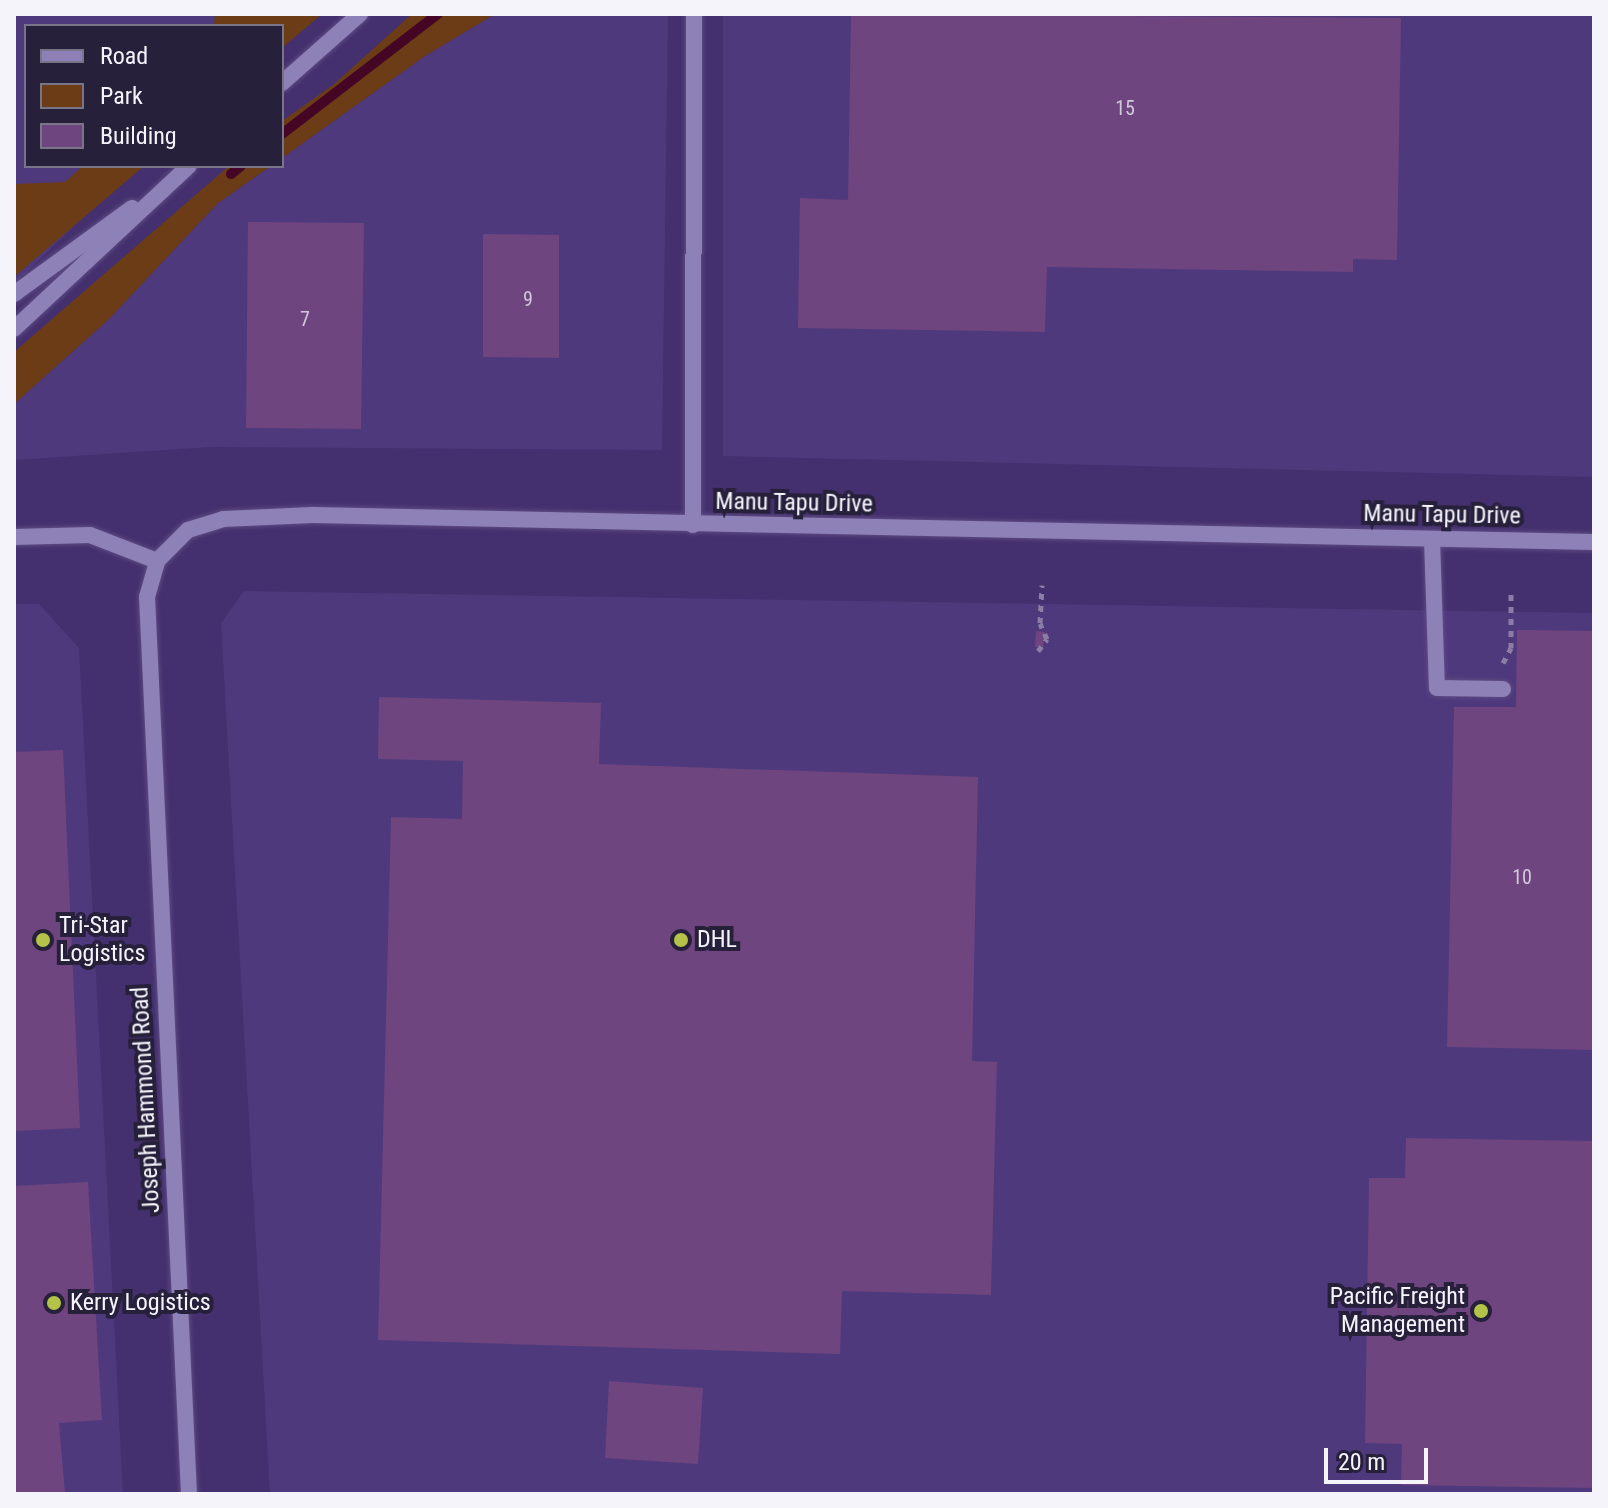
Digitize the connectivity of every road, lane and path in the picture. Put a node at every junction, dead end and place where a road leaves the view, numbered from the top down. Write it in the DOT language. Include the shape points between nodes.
graph roads {
  1 [pos="360,14"];
  2 [pos="694,14"];
  3 [pos="284,81"];
  4 [pos="185,168"];
  5 [pos="186,168"];
  6 [pos="14,294"];
  7 [pos="14,329"];
  8 [pos="693,525"];
  9 [pos="14,537"];
  10 [pos="1432,539"];
  11 [pos="1594,542"];
  12 [pos="157,561"];
  13 [pos="1042,585"];
  14 [pos="1511,594"];
  15 [pos="1511,648"];
  16 [pos="1038,651"];
  17 [pos="1503,689"];
  18 [pos="189,1494"];
  1 -- 3 [label="street"];
  2 -- 8 [label="street"];
  4 -- 6 [label="street"];
  5 -- 7 [label="street"];
  8 -- 10 [label="street, Manu Tapu Drive"];
  8 -- 12 [label="street, Manu Tapu Drive" via="313,515 223,519 188,530"];
  9 -- 12 [label="street" via="90,535"];
  10 -- 11 [label="street, Manu Tapu Drive"];
  10 -- 17 [label="street" via="1437,688"];
  12 -- 18 [label="street, Joseph Hammond Road" via="147,597 148,668"];
  13 -- 16 [label="path" via="1040,623 1047,639"];
  14 -- 15 [label="path"];
}
